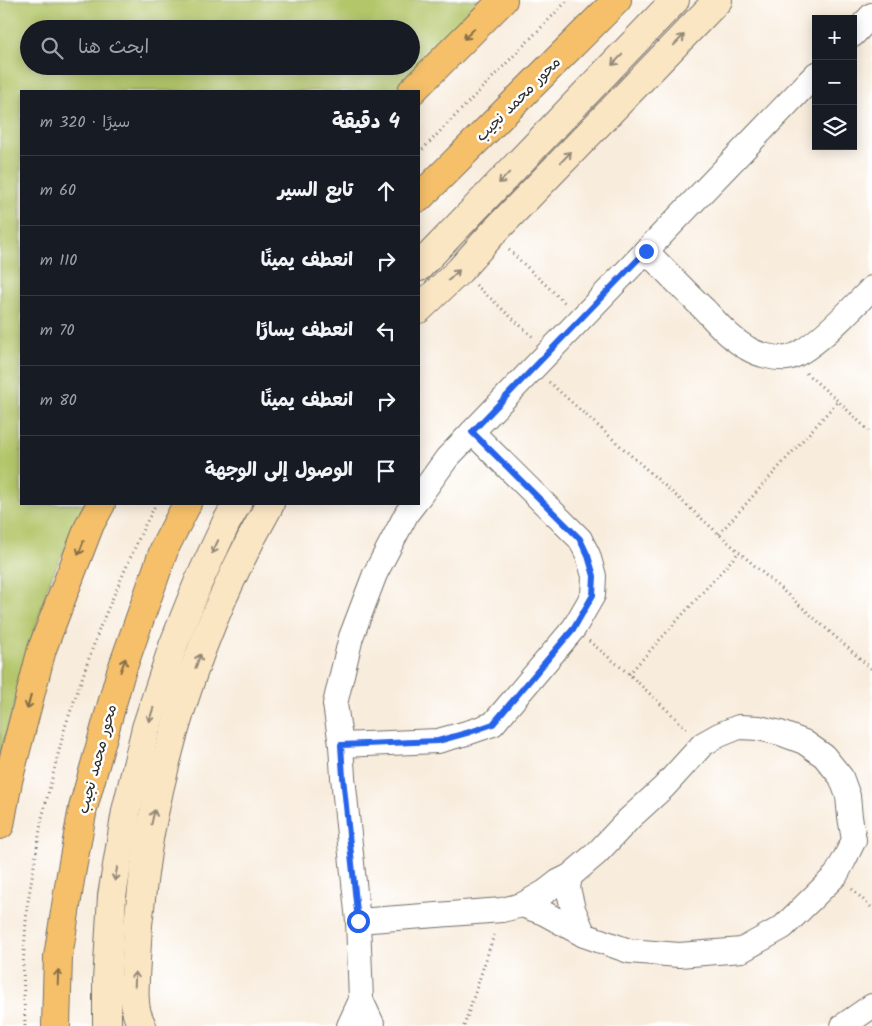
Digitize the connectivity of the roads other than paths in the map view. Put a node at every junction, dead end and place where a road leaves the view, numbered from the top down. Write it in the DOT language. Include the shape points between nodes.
graph roads {
  1 [pos="503,0"];
  2 [pos="617,0"];
  3 [pos="675,0"];
  4 [pos="718,0"];
  5 [pos="872,16"];
  6 [pos="857,31"];
  7 [pos="812,78"];
  8 [pos="413,90"];
  9 [pos="420,197"];
  10 [pos="646,251"];
  11 [pos="420,266"];
  12 [pos="872,288"];
  13 [pos="420,308"];
  14 [pos="472,432"];
  15 [pos="420,496"];
  16 [pos="100,505"];
  17 [pos="186,505"];
  18 [pos="236,505"];
  19 [pos="269,505"];
  20 [pos="413,505"];
  21 [pos="341,745"];
  22 [pos="0,825"];
  23 [pos="570,876"];
  24 [pos="512,907"];
  25 [pos="358,921"];
  26 [pos="584,935"];
  27 [pos="361,1000"];
  28 [pos="872,1006"];
  29 [pos="56,1026"];
  30 [pos="108,1026"];
  31 [pos="142,1026"];
  32 [pos="349,1026"];
  33 [pos="373,1026"];
  34 [pos="843,1026"];
  1 -- 8 [label="main road, one-way"];
  2 -- 9 [label="main road, محور محمد نجيب"];
  3 -- 11 [label="street, one-way"];
  13 -- 4 [label="street, one-way"];
  5 -- 6 [label="street"];
  7 -- 10 [label="street"];
  10 -- 12 [label="street" via="727,334 746,348 773,357 788,358 806,349"];
  10 -- 14 [label="street"];
  14 -- 15 [label="street" via="447,458"];
  14 -- 21 [label="street" via="580,539 594,576 593,595 574,628 493,724 438,741"];
  16 -- 22 [label="main road, one-way" via="90,524 42,649"];
  29 -- 17 [label="main road, محور محمد نجيب, one-way" via="58,957 83,808 120,674 165,547"];
  18 -- 30 [label="street, one-way" via="198,583 146,728 126,811 112,896"];
  31 -- 19 [label="street, one-way" via="134,1001 142,883 165,766 181,710 224,594"];
  20 -- 21 [label="street" via="375,574 351,637 336,704"];
  21 -- 25 [label="street"];
  23 -- 24 [label="street"];
  23 -- 26 [label="street" via="568,888"];
  23 -- 26 [label="street" via="664,787 703,744 739,727 759,728 804,742 824,756 841,777 848,796 854,840 836,875 783,927 742,950 679,955 629,951"];
  24 -- 25 [label="street"];
  24 -- 26 [label="street" via="544,913"];
  25 -- 27 [label="street"];
  27 -- 32 [label="street"];
  27 -- 33 [label="street"];
  28 -- 34 [label="street"];
}
